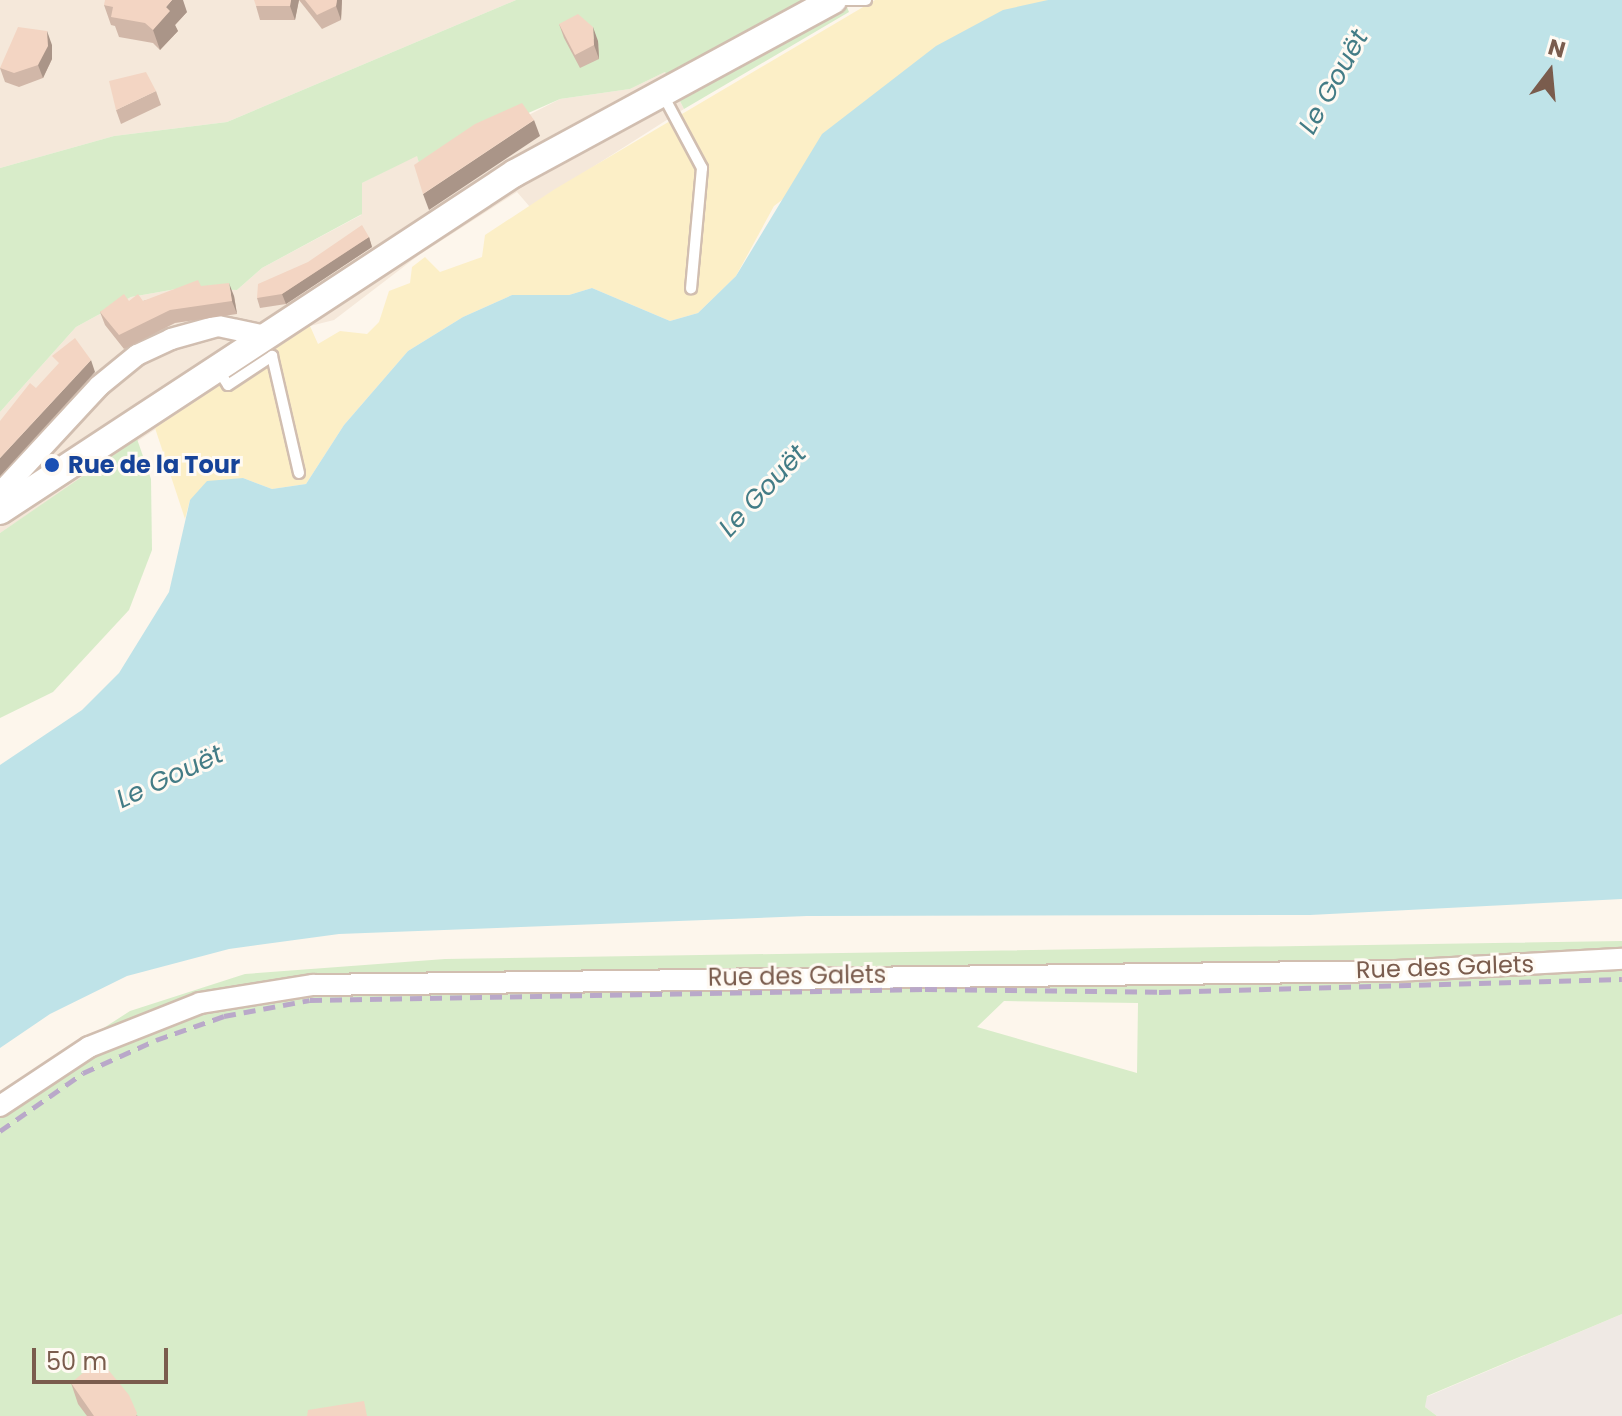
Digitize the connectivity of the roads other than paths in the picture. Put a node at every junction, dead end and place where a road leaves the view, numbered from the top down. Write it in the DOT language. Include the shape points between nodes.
graph roads {
  1 [pos="832,0"];
  2 [pos="866,0"];
  3 [pos="663,95"];
  4 [pos="691,288"];
  5 [pos="261,335"];
  6 [pos="216,366"];
  7 [pos="299,473"];
  8 [pos="0,493"];
  9 [pos="0,511"];
  10 [pos="1622,959"];
  11 [pos="0,1106"];
  1 -- 2 [label="lane"];
  1 -- 3 [label="street"];
  3 -- 4 [label="lane" via="702,168"];
  3 -- 5 [label="street" via="515,173"];
  5 -- 6 [label="street"];
  5 -- 8 [label="street" via="218,326 137,355 99,386"];
  6 -- 7 [label="lane" via="228,385 272,356"];
  6 -- 9 [label="street"];
  10 -- 11 [label="street, Rue des Galets" via="1397,971 313,985 200,1003 89,1047"];
}
